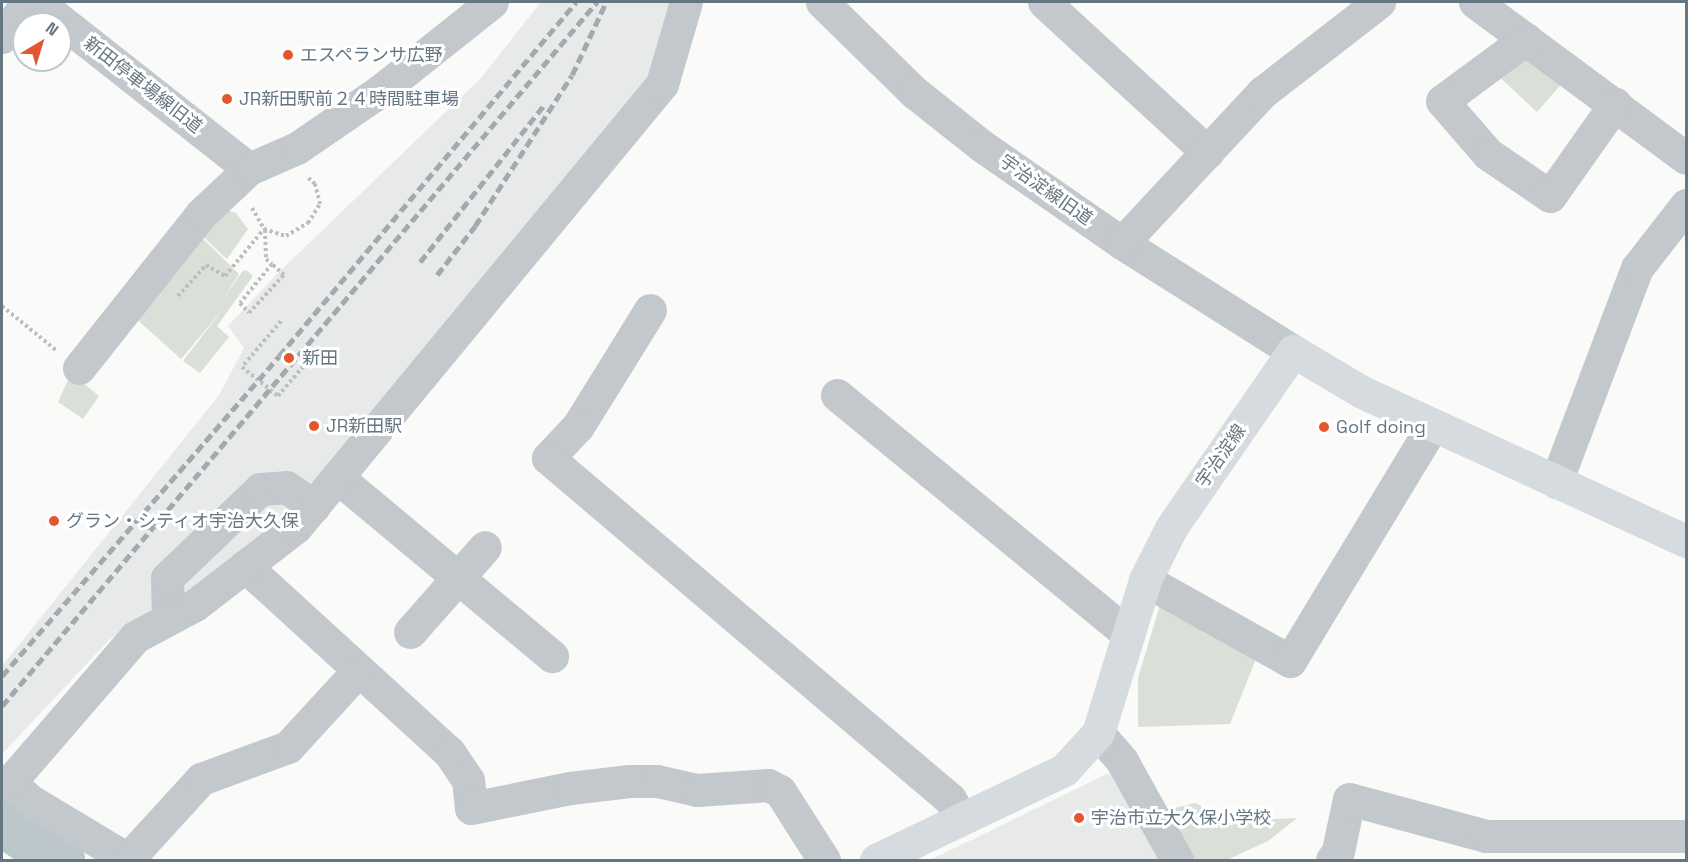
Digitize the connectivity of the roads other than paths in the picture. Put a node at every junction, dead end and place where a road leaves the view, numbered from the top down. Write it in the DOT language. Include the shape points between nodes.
graph roads {
  1 [pos="28,2"];
  2 [pos="37,2"];
  3 [pos="492,2"];
  4 [pos="686,2"];
  5 [pos="1044,2"];
  6 [pos="1379,2"];
  7 [pos="1475,2"];
  8 [pos="826,3"];
  9 [pos="2,37"];
  10 [pos="1526,39"];
  11 [pos="1615,104"];
  12 [pos="1206,152"];
  13 [pos="1686,158"];
  14 [pos="245,173"];
  15 [pos="1686,205"];
  16 [pos="1122,243"];
  17 [pos="650,310"];
  18 [pos="1293,351"];
  19 [pos="79,368"];
  20 [pos="837,396"];
  21 [pos="1433,426"];
  22 [pos="337,477"];
  23 [pos="1556,482"];
  24 [pos="314,506"];
  25 [pos="1686,541"];
  26 [pos="485,547"];
  27 [pos="245,566"];
  28 [pos="460,579"];
  29 [pos="1145,580"];
  30 [pos="168,619"];
  31 [pos="410,632"];
  32 [pos="1128,634"];
  33 [pos="552,656"];
  34 [pos="357,672"];
  35 [pos="1098,733"];
  36 [pos="6,781"];
  37 [pos="961,818"];
  38 [pos="1686,836"];
  39 [pos="128,860"];
  40 [pos="824,861"];
  41 [pos="876,861"];
  42 [pos="1177,861"];
  43 [pos="1332,861"];
  1 -- 9 [label="street"];
  2 -- 14 [label="street, 新田停車場線旧道"];
  3 -- 14 [label="street" via="380,92"];
  4 -- 22 [label="street" via="662,84"];
  5 -- 12 [label="street"];
  6 -- 12 [label="street" via="1263,92"];
  7 -- 10 [label="street"];
  8 -- 16 [label="street, 宇治淀線旧道" via="914,92 982,146"];
  10 -- 11 [label="street"];
  10 -- 11 [label="street" via="1442,101 1488,154 1550,196"];
  11 -- 13 [label="street"];
  12 -- 16 [label="street"];
  14 -- 19 [label="street" via="201,214"];
  15 -- 23 [label="street" via="1637,268"];
  16 -- 18 [label="street, 宇治淀線旧道"];
  17 -- 37 [label="street" via="578,426 548,458 950,800"];
  18 -- 21 [label="main road" via="1362,392"];
  18 -- 29 [label="main road, 宇治淀線" via="1172,528"];
  20 -- 32 [label="street"];
  21 -- 23 [label="main road"];
  21 -- 29 [label="street" via="1290,661"];
  22 -- 24 [label="street"];
  22 -- 28 [label="street"];
  23 -- 25 [label="main road"];
  24 -- 27 [label="street" via="296,527"];
  24 -- 30 [label="street" via="286,487 260,489 167,578"];
  26 -- 28 [label="street"];
  27 -- 30 [label="street" via="195,605"];
  27 -- 34 [label="street"];
  28 -- 31 [label="street"];
  28 -- 33 [label="street"];
  29 -- 32 [label="main road, 宇治淀線"];
  30 -- 36 [label="street" via="135,637"];
  32 -- 35 [label="main road, 宇治淀線"];
  34 -- 39 [label="street" via="288,747 201,778"];
  34 -- 40 [label="street" via="449,752 468,780 471,808 570,788 630,781 657,781 697,790 768,785 780,791"];
  35 -- 37 [label="main road, 宇治淀線" via="1064,770"];
  35 -- 42 [label="street" via="1122,761"];
  36 -- 39 [label="street" via="29,800"];
  37 -- 41 [label="main road, 宇治淀線"];
  38 -- 43 [label="street" via="1486,836 1348,799 1338,851"];
}
